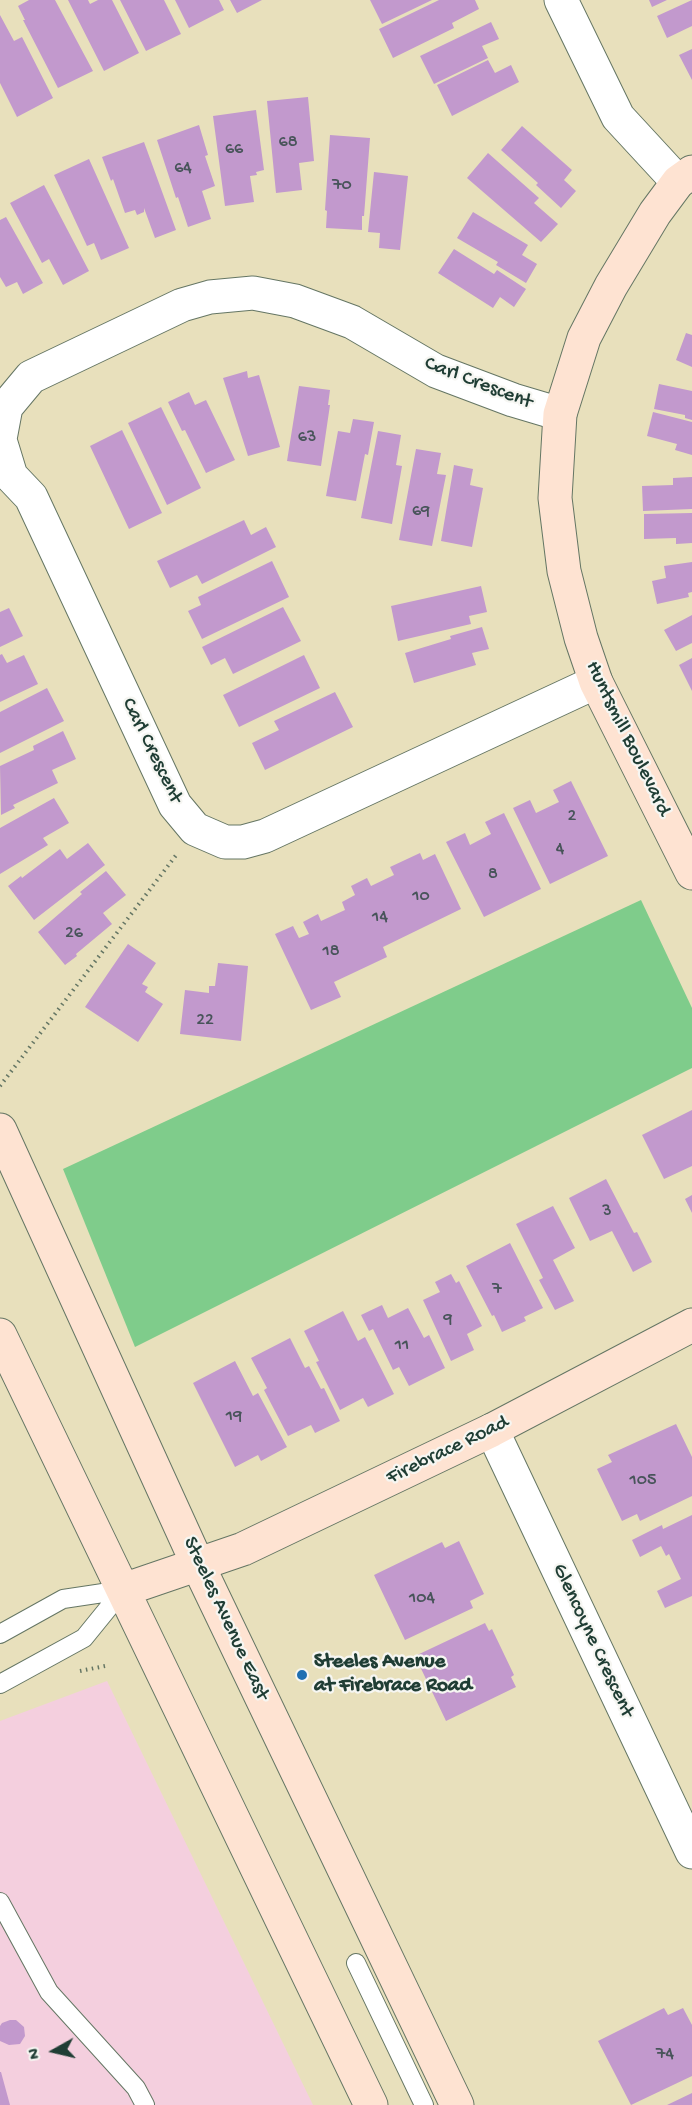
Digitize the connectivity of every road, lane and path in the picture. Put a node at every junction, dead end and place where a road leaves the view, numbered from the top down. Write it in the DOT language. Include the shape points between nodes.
graph roads {
  1 [pos="561,0"];
  2 [pos="685,177"];
  3 [pos="560,414"];
  4 [pos="0,440"];
  5 [pos="596,682"];
  6 [pos="195,829"];
  7 [pos="692,873"];
  8 [pos="0,1086"];
  9 [pos="0,1130"];
  10 [pos="692,1325"];
  11 [pos="0,1335"];
  12 [pos="492,1430"];
  13 [pos="198,1565"];
  14 [pos="123,1590"];
  15 [pos="0,1634"];
  16 [pos="0,1684"];
  17 [pos="692,1852"];
  18 [pos="0,1902"];
  19 [pos="356,1963"];
  20 [pos="145,2105"];
  21 [pos="371,2105"];
  22 [pos="424,2105"];
  23 [pos="457,2105"];
  1 -- 2 [label="street" via="618,117"];
  2 -- 3 [label="main road, Huntsmill Boulevard" via="655,213 611,286 584,339"];
  3 -- 4 [label="street, Carl Crescent" via="436,371 352,322 295,301 253,293 210,297 183,305 31,377 6,407"];
  3 -- 5 [label="main road, Huntsmill Boulevard" via="555,498 564,571"];
  4 -- 6 [label="street, Carl Crescent" via="11,476 31,497 175,805"];
  5 -- 6 [label="street, Carl Crescent" via="265,836 225,842"];
  5 -- 7 [label="main road, Huntsmill Boulevard"];
  6 -- 8 [label="path"];
  9 -- 13 [label="main road, Steeles Avenue East"];
  10 -- 12 [label="main road, Firebrace Road"];
  11 -- 14 [label="main road"];
  12 -- 13 [label="main road, Firebrace Road" via="243,1549"];
  12 -- 17 [label="street, Glencoyne Crescent"];
  13 -- 14 [label="main road, Firebrace Road"];
  13 -- 23 [label="main road, Steeles Avenue East"];
  14 -- 15 [label="lane" via="63,1599"];
  14 -- 16 [label="lane" via="84,1638"];
  14 -- 21 [label="main road"];
  18 -- 20 [label="lane" via="49,1992 136,2088"];
  19 -- 22 [label="lane"];
}
